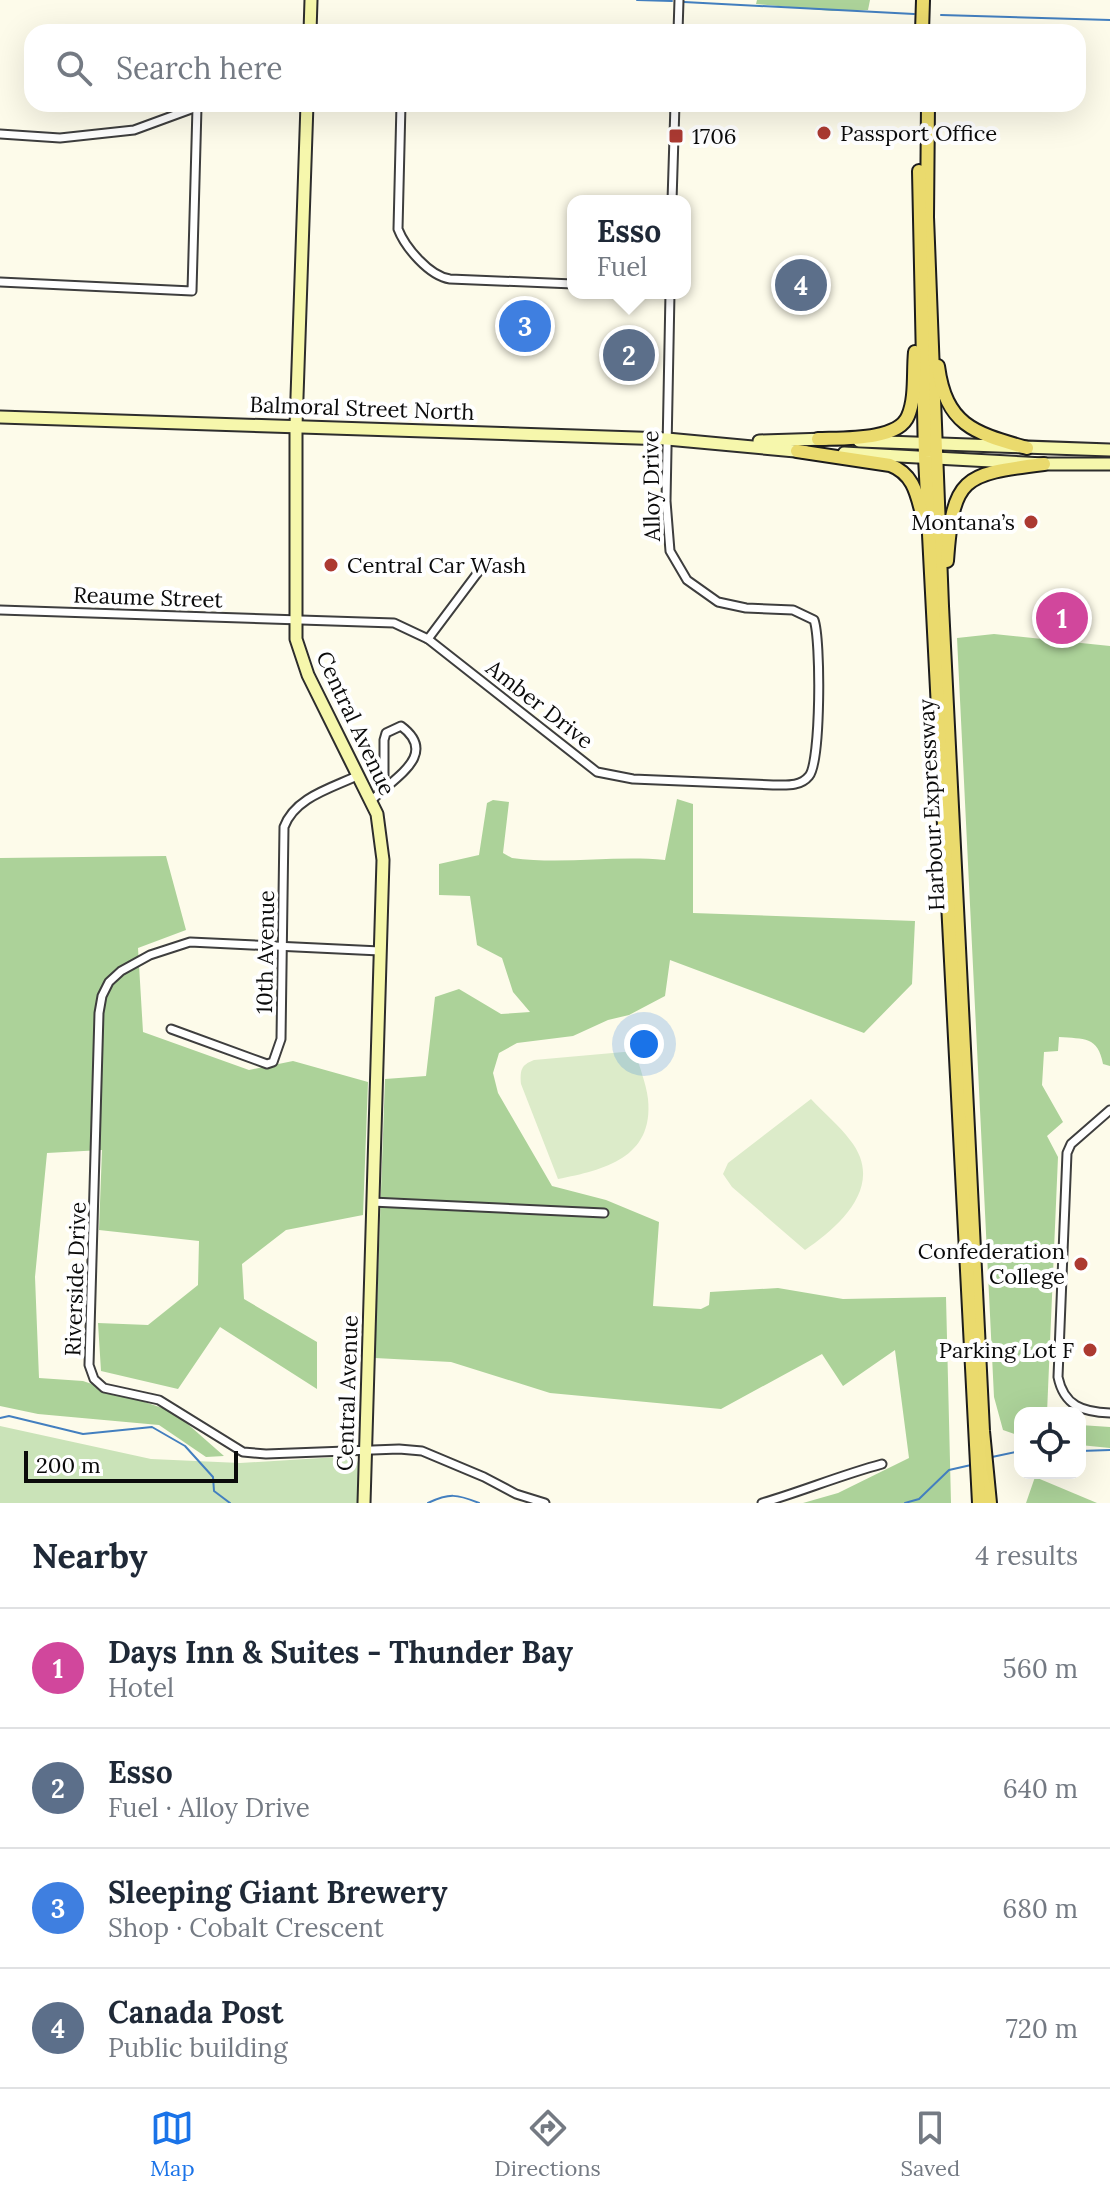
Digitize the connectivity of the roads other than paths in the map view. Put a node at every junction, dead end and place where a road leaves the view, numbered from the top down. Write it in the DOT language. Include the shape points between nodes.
graph roads {
  1 [pos="311,0"];
  2 [pos="679,0"];
  3 [pos="923,0"];
  4 [pos="930,0"];
  5 [pos="310,24"];
  6 [pos="678,24"];
  7 [pos="922,24"];
  8 [pos="930,24"];
  9 [pos="182,112"];
  10 [pos="201,112"];
  11 [pos="307,112"];
  12 [pos="401,112"];
  13 [pos="675,112"];
  14 [pos="920,112"];
  15 [pos="928,112"];
  16 [pos="0,134"];
  17 [pos="672,195"];
  18 [pos="919,273"];
  19 [pos="0,282"];
  20 [pos="567,284"];
  21 [pos="929,294"];
  22 [pos="670,299"];
  23 [pos="0,417"];
  24 [pos="296,426"];
  25 [pos="667,439"];
  26 [pos="818,439"];
  27 [pos="722,442"];
  28 [pos="1027,448"];
  29 [pos="1110,450"];
  30 [pos="797,451"];
  31 [pos="930,451"];
  32 [pos="1110,463"];
  33 [pos="1044,464"];
  34 [pos="929,541"];
  35 [pos="485,563"];
  36 [pos="0,610"];
  37 [pos="295,620"];
  38 [pos="942,620"];
  39 [pos="428,639"];
  40 [pos="359,775"];
  41 [pos="773,785"];
  42 [pos="384,788"];
  43 [pos="371,801"];
  44 [pos="285,946"];
  45 [pos="380,951"];
  46 [pos="171,1029"];
  47 [pos="1110,1110"];
  48 [pos="372,1202"];
  49 [pos="604,1213"];
  50 [pos="1110,1413"];
  51 [pos="979,1434"];
  52 [pos="365,1451"];
  53 [pos="882,1464"];
  54 [pos="983,1484"];
  55 [pos="364,1503"];
  56 [pos="545,1503"];
  57 [pos="762,1503"];
  58 [pos="979,1503"];
  59 [pos="990,1503"];
  1 -- 5 [label="main road"];
  2 -- 6 [label="street"];
  3 -- 7 [label="main road"];
  4 -- 8 [label="main road"];
  9 -- 16 [label="street" via="134,130 60,138"];
  10 -- 19 [label="street" via="192,291"];
  11 -- 24 [label="main road, Central Avenue"];
  12 -- 20 [label="street" via="398,229 433,273 450,279"];
  13 -- 17 [label="street"];
  14 -- 18 [label="main road, Harbour Expressway"];
  15 -- 21 [label="main road, Harbour Expressway"];
  18 -- 26 [label="main road" via="906,420 881,434"];
  18 -- 31 [label="main road, Harbour Expressway"];
  21 -- 28 [label="main road" via="939,373 956,417 980,434"];
  21 -- 31 [label="main road, Harbour Expressway"];
  22 -- 25 [label="street, Alloy Drive"];
  23 -- 24 [label="main road, Balmoral Street North"];
  24 -- 25 [label="main road, Balmoral Street North"];
  24 -- 37 [label="main road, Central Avenue"];
  25 -- 27 [label="main road, Balmoral Street North"];
  25 -- 41 [label="street, Alloy Drive" via="666,528 682,573 718,602 793,610 814,620 818,631 815,763 803,781"];
  26 -- 27 [label="main road, Balmoral Street North"];
  26 -- 31 [label="main road, Balmoral Street North"];
  27 -- 30 [label="main road, Balmoral Street North"];
  28 -- 29 [label="main road, Balmoral Street North"];
  28 -- 31 [label="main road, Balmoral Street North"];
  30 -- 31 [label="main road, Balmoral Street North"];
  30 -- 34 [label="main road" via="899,468 914,486"];
  31 -- 33 [label="main road, Balmoral Street North"];
  31 -- 34 [label="main road, Harbour Expressway"];
  31 -- 38 [label="main road, Harbour Expressway"];
  32 -- 33 [label="main road, Balmoral Street North"];
  33 -- 38 [label="main road" via="984,474 959,493 950,518"];
  34 -- 51 [label="main road, Harbour Expressway"];
  35 -- 39 [label="street"];
  36 -- 37 [label="street, Reaume Street"];
  37 -- 39 [label="street, Amber Drive" via="394,623"];
  37 -- 40 [label="main road, Central Avenue" via="308,675"];
  38 -- 51 [label="main road, Harbour Expressway"];
  39 -- 41 [label="street, Amber Drive" via="597,772 633,779"];
  40 -- 43 [label="main road, Central Avenue"];
  40 -- 44 [label="street, 10th Avenue" via="290,812 284,827"];
  42 -- 42 [label="street" via="414,763 417,744 401,726 386,733 384,740"];
  42 -- 43 [label="street"];
  43 -- 45 [label="main road, Central Avenue" via="382,845"];
  44 -- 45 [label="street, Riverside Drive"];
  44 -- 46 [label="street, 10th Avenue" via="281,1039 273,1062"];
  44 -- 52 [label="street, Riverside Drive" via="190,942 121,971 102,996 89,1365 104,1388 159,1400 243,1452"];
  45 -- 48 [label="main road, Central Avenue"];
  47 -- 50 [label="street" via="1067,1153 1058,1377 1070,1403 1089,1412"];
  48 -- 49 [label="street"];
  48 -- 52 [label="main road, Central Avenue"];
  51 -- 54 [label="main road, Harbour Expressway"];
  52 -- 55 [label="main road, Central Avenue"];
  52 -- 56 [label="street, Riverside Drive" via="422,1451"];
  53 -- 57 [label="street"];
  54 -- 58 [label="main road, Harbour Expressway"];
  54 -- 59 [label="main road, Harbour Expressway"];
}
